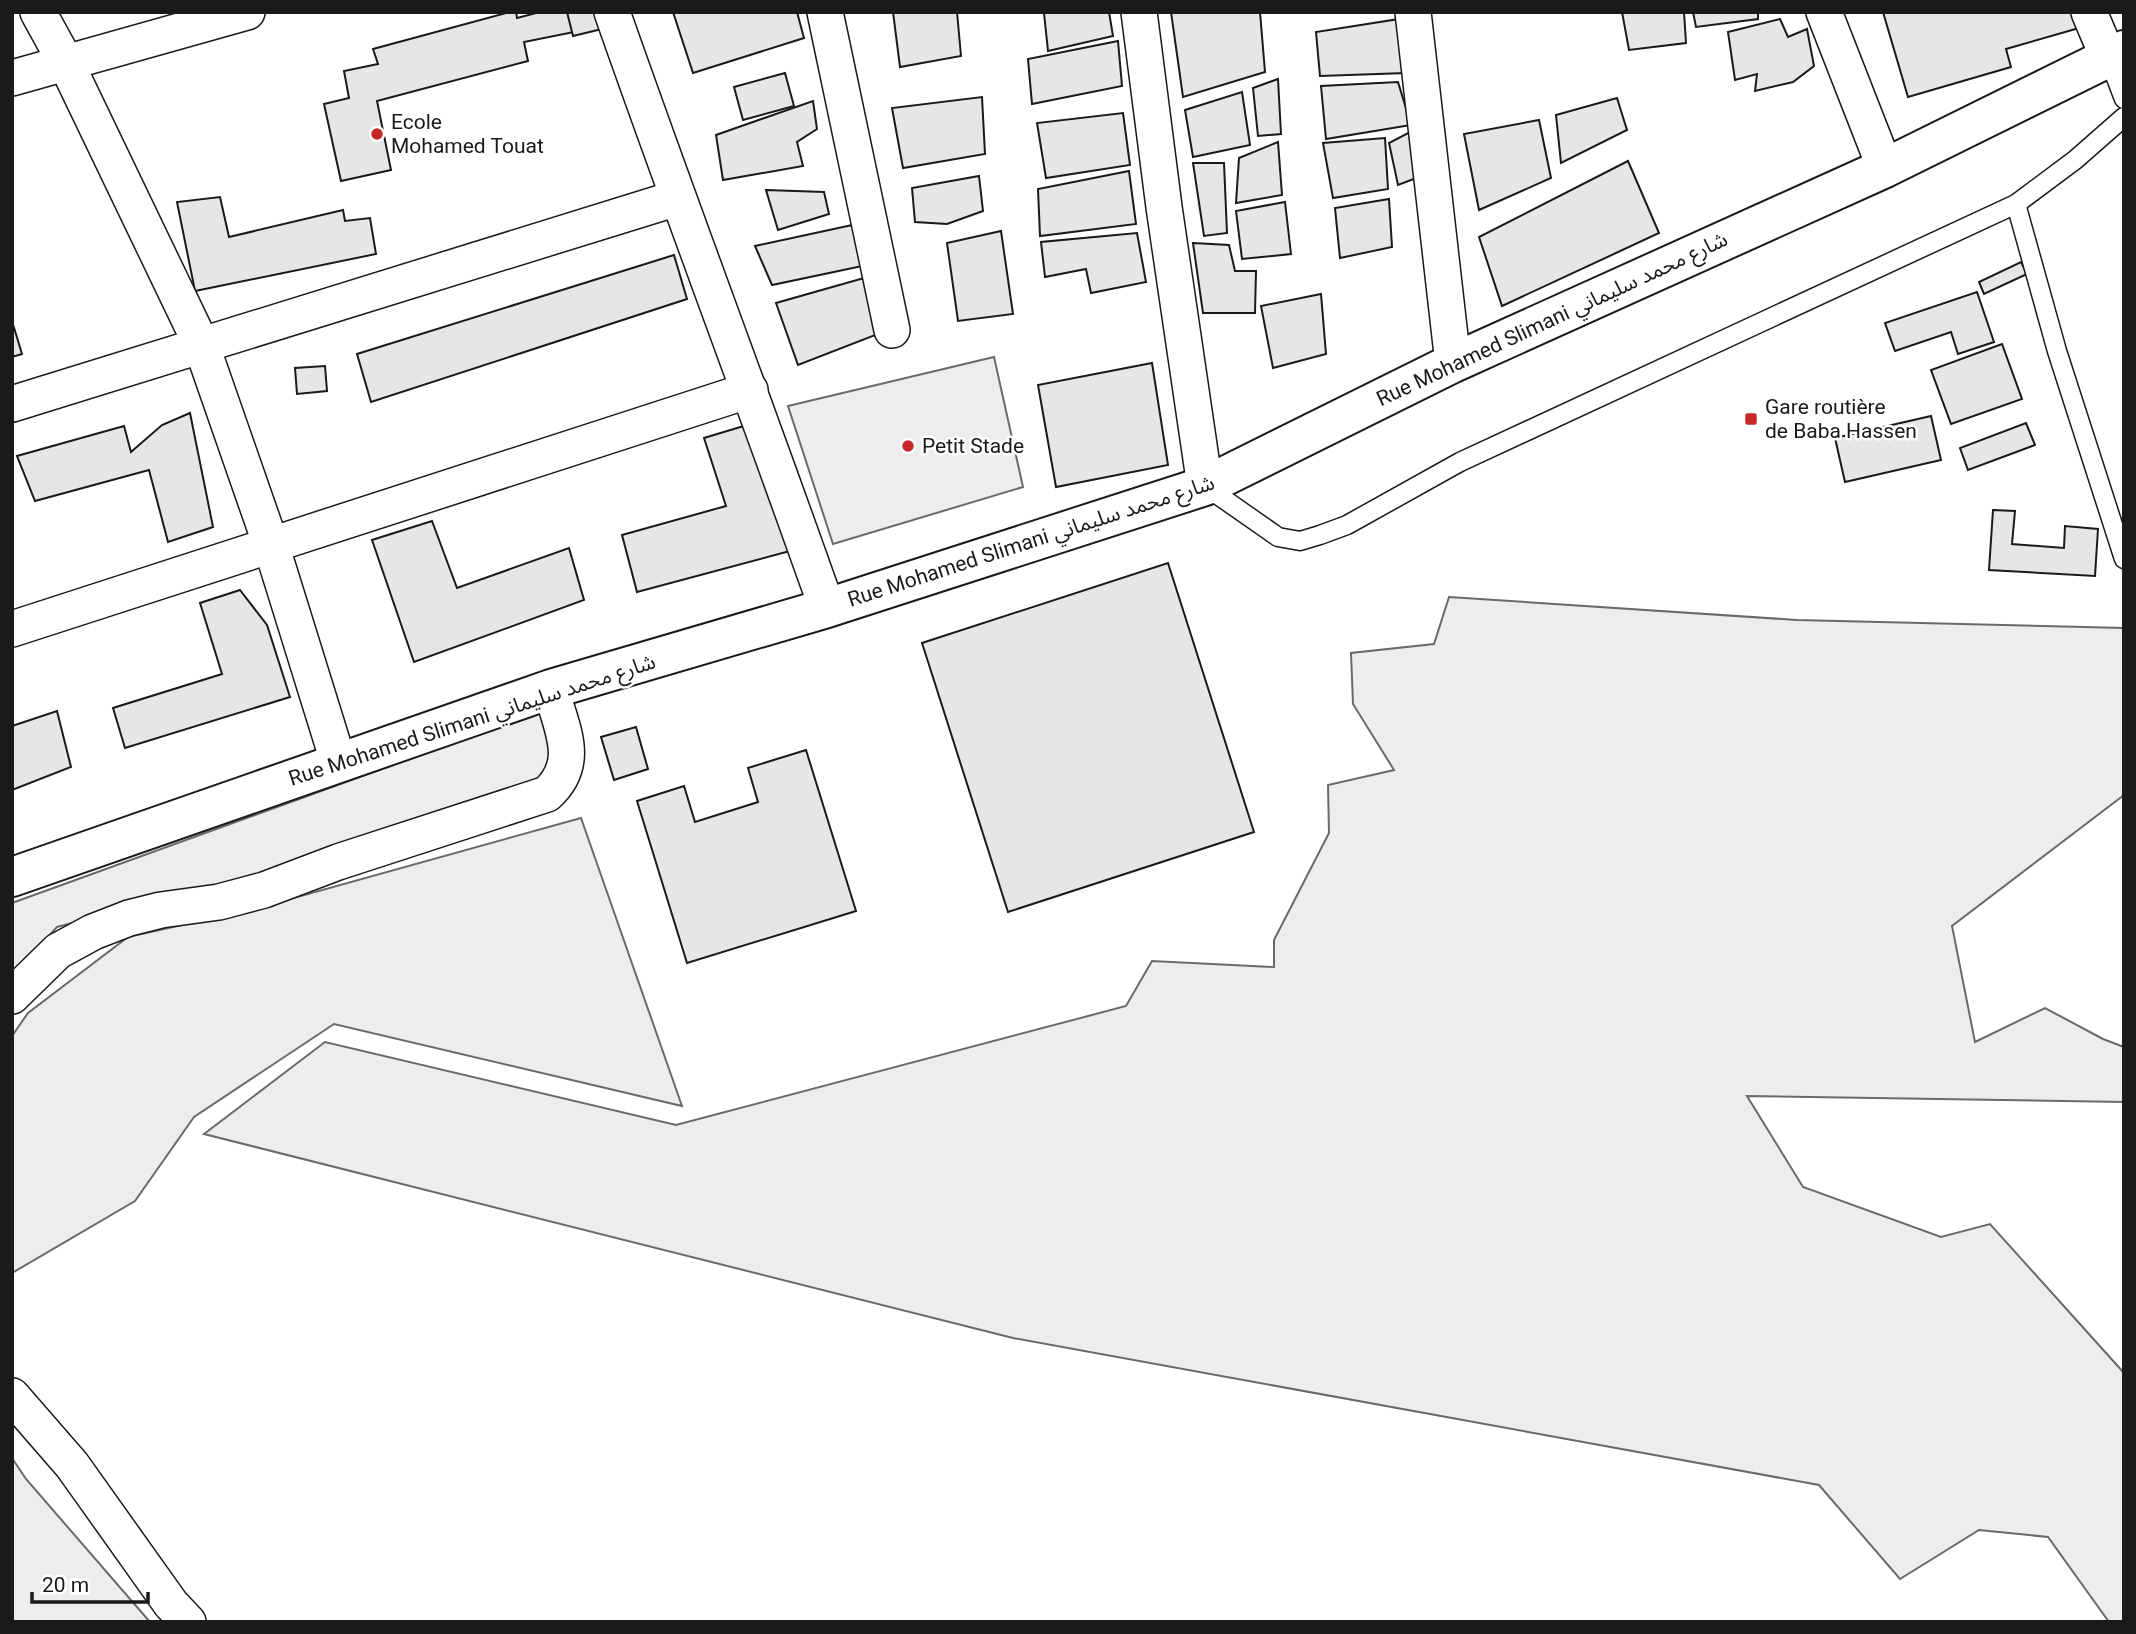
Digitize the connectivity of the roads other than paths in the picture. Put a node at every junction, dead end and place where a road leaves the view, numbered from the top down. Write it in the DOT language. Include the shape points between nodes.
graph roads {
  1 [pos="38,12"];
  2 [pos="247,12"];
  3 [pos="612,12"];
  4 [pos="825,12"];
  5 [pos="1139,12"];
  6 [pos="1413,12"];
  7 [pos="1824,12"];
  8 [pos="2089,12"];
  9 [pos="2116,54"];
  10 [pos="66,62"];
  11 [pos="12,78"];
  12 [pos="2124,99"];
  13 [pos="2124,117"];
  14 [pos="1885,168"];
  15 [pos="677,198"];
  16 [pos="2016,204"];
  17 [pos="892,330"];
  18 [pos="201,344"];
  19 [pos="1453,363"];
  20 [pos="750,390"];
  21 [pos="12,404"];
  22 [pos="1205,486"];
  23 [pos="271,545"];
  24 [pos="2124,559"];
  25 [pos="827,608"];
  26 [pos="12,629"];
  27 [pos="551,689"];
  28 [pos="339,764"];
  29 [pos="12,877"];
  30 [pos="12,996"];
  31 [pos="12,1396"];
  32 [pos="188,1622"];
  1 -- 10 [label="street"];
  2 -- 10 [label="street"];
  3 -- 15 [label="street"];
  4 -- 17 [label="street"];
  5 -- 22 [label="street"];
  6 -- 19 [label="street"];
  7 -- 14 [label="street"];
  8 -- 9 [label="street"];
  9 -- 12 [label="lane"];
  9 -- 14 [label="street, Rue Mohamed Slimani شارع محمد سليماني"];
  10 -- 11 [label="street"];
  10 -- 18 [label="street"];
  13 -- 16 [label="lane"];
  14 -- 19 [label="street, Rue Mohamed Slimani شارع محمد سليماني"];
  15 -- 18 [label="street"];
  15 -- 20 [label="street"];
  16 -- 22 [label="lane" via="1460,462 1347,525 1320,535 1300,541 1278,537"];
  16 -- 24 [label="lane" via="2057,351"];
  18 -- 21 [label="street"];
  18 -- 23 [label="street"];
  19 -- 22 [label="street, Rue Mohamed Slimani شارع محمد سليماني"];
  20 -- 23 [label="street"];
  20 -- 25 [label="street"];
  22 -- 25 [label="street, Rue Mohamed Slimani شارع محمد سليماني"];
  23 -- 26 [label="street"];
  23 -- 28 [label="street"];
  25 -- 27 [label="street, Rue Mohamed Slimani شارع محمد سليماني"];
  27 -- 28 [label="street, Rue Mohamed Slimani شارع محمد سليماني"];
  27 -- 30 [label="street" via="568,752 564,774 547,794 254,893 130,918 58,951"];
  28 -- 29 [label="street, Rue Mohamed Slimani شارع محمد سليماني"];
  31 -- 32 [label="street" via="72,1465"];
}
